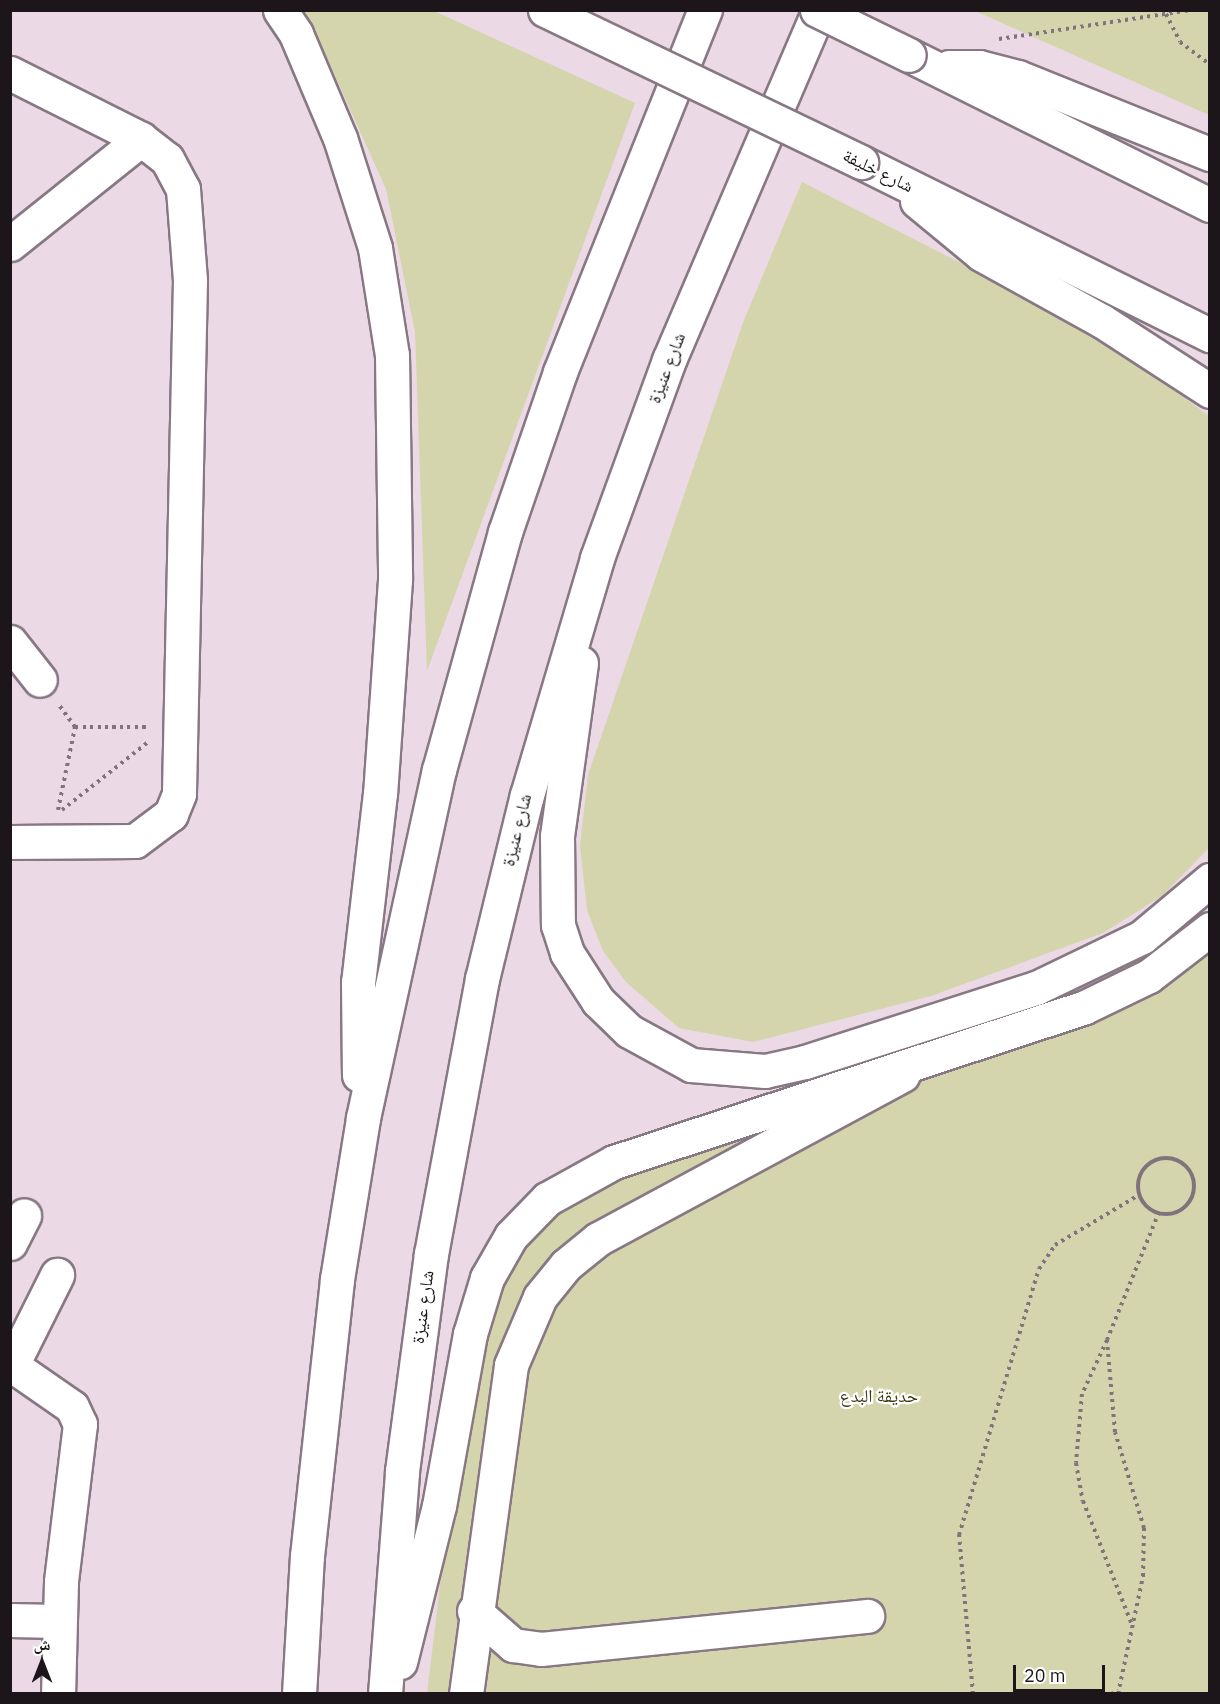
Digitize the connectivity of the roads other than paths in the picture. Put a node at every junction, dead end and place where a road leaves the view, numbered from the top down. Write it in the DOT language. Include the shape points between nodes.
graph roads {
  1 [pos="280,10"];
  2 [pos="545,10"];
  3 [pos="705,10"];
  4 [pos="818,10"];
  5 [pos="922,61"];
  6 [pos="10,73"];
  7 [pos="141,139"];
  8 [pos="1209,154"];
  9 [pos="894,179"];
  10 [pos="1209,205"];
  11 [pos="10,244"];
  12 [pos="1209,335"];
  13 [pos="1209,391"];
  14 [pos="597,558"];
  15 [pos="10,642"];
  16 [pos="40,680"];
  17 [pos="10,842"];
  18 [pos="1209,880"];
  19 [pos="1209,929"];
  20 [pos="930,1059"];
  21 [pos="363,1118"];
  22 [pos="57,1275"];
  23 [pos="11,1364"];
  24 [pos="474,1611"];
  25 [pos="867,1616"];
  26 [pos="10,1620"];
  27 [pos="58,1621"];
  28 [pos="58,1694"];
  29 [pos="299,1694"];
  30 [pos="385,1694"];
  31 [pos="466,1694"];
  1 -- 21 [label="main road" via="296,33 344,149 375,248 392,355 395,580 383,758 358,982"];
  2 -- 9 [label="main road, شارع خليفة, bridge"];
  3 -- 21 [label="main road" via="591,288 505,532 436,781"];
  4 -- 5 [label="main road, bridge"];
  4 -- 14 [label="main road, شارع عنيزة" via="669,360"];
  5 -- 8 [label="main road" via="979,67 1018,77"];
  5 -- 10 [label="main road"];
  6 -- 7 [label="main road"];
  7 -- 11 [label="main road"];
  7 -- 17 [label="main road" via="167,159 183,189 190,280 175,726 179,794 155,831 112,844"];
  9 -- 12 [label="main road, شارع خليفة"];
  9 -- 13 [label="main road" via="945,229 981,254 1102,321"];
  14 -- 18 [label="main road" via="556,836 557,915 567,953 598,1000 629,1031 663,1052 723,1071 765,1071 805,1062 1087,967 1142,938"];
  14 -- 30 [label="main road, شارع عنيزة" via="509,862 453,1120 402,1471"];
  15 -- 16 [label="main road"];
  19 -- 20 [label="main road" via="1149,976 1083,1008"];
  20 -- 24 [label="main road" via="800,1134 631,1219 580,1253 553,1279 529,1316 511,1365"];
  20 -- 30 [label="main road" via="589,1172 547,1199 511,1236 487,1278 470,1334 411,1627"];
  21 -- 29 [label="main road" via="322,1398"];
  22 -- 23 [label="main road"];
  23 -- 27 [label="main road" via="72,1407 80,1424"];
  24 -- 25 [label="main road" via="513,1645 541,1649"];
  24 -- 31 [label="main road"];
  26 -- 27 [label="main road"];
  27 -- 28 [label="main road"];
}
